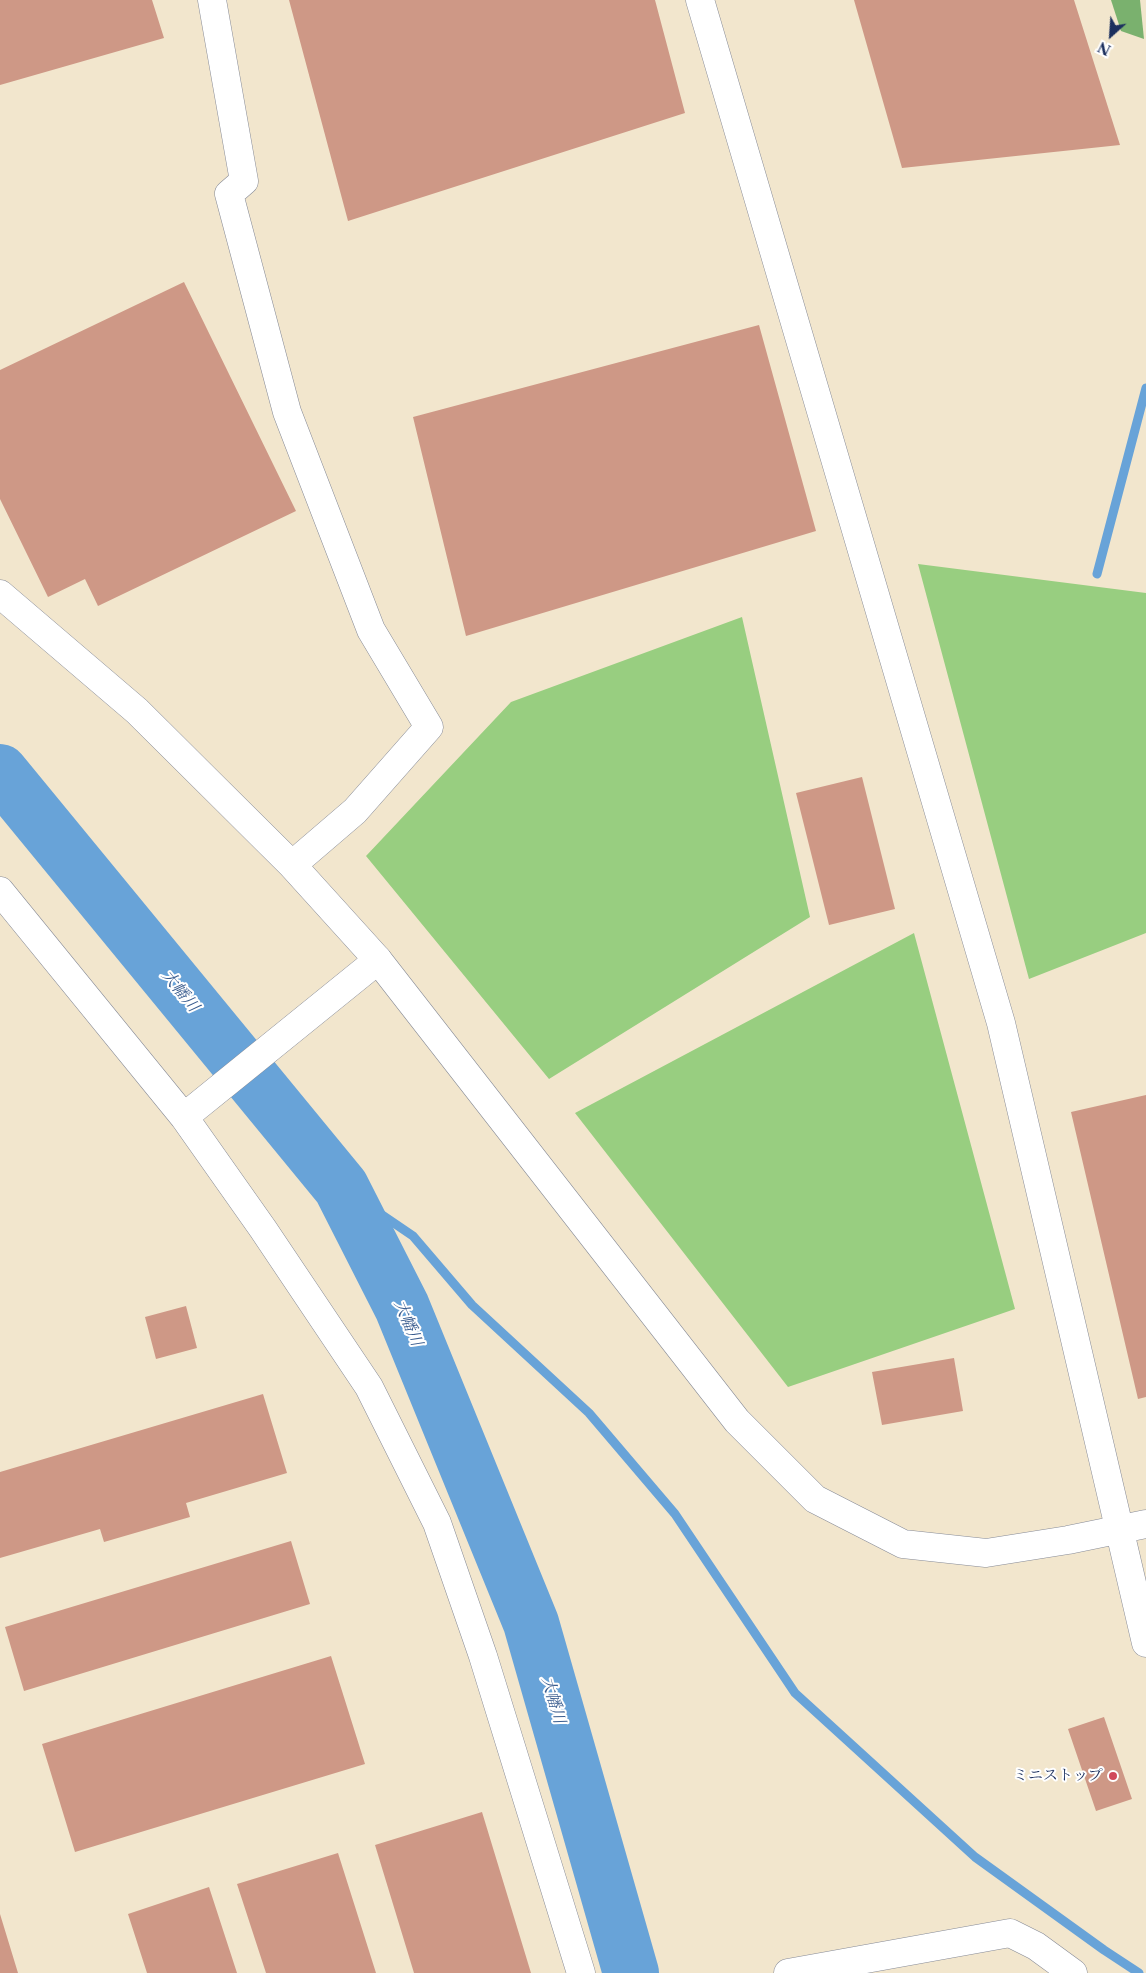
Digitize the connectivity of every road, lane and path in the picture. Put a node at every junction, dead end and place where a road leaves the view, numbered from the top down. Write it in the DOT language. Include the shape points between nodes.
graph roads {
  1 [pos="212,0"];
  2 [pos="700,0"];
  3 [pos="0,594"];
  4 [pos="292,865"];
  5 [pos="0,891"];
  6 [pos="378,960"];
  7 [pos="184,1117"];
  8 [pos="1146,1524"];
  9 [pos="1120,1528"];
  10 [pos="1146,1643"];
  11 [pos="581,1973"];
  12 [pos="788,1973"];
  13 [pos="1073,1973"];
  1 -- 4 [label="street" via="244,181 229,194 287,412 371,630 429,727 355,810"];
  2 -- 9 [label="street" via="1001,1023"];
  3 -- 4 [label="street" via="137,711"];
  4 -- 6 [label="street"];
  5 -- 7 [label="street"];
  6 -- 7 [label="street"];
  6 -- 9 [label="street" via="737,1421 815,1498 903,1544 986,1553"];
  7 -- 11 [label="street" via="370,1387 437,1523 483,1656"];
  8 -- 9 [label="street"];
  9 -- 10 [label="street"];
  12 -- 13 [label="street" via="1010,1933 1036,1946"];
}
